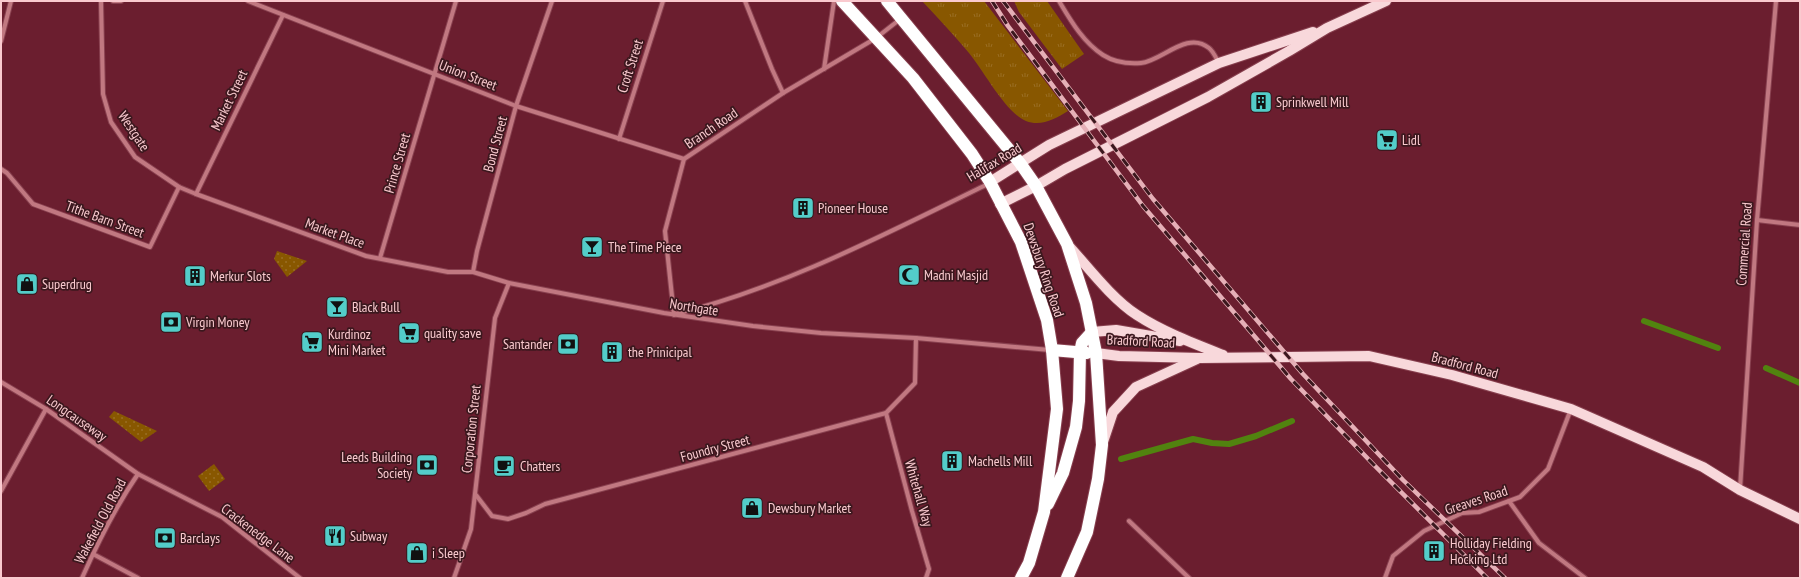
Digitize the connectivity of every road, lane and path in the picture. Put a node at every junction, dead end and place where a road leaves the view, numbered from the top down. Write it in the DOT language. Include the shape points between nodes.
graph roads {
  1 [pos="11,1"];
  2 [pos="101,1"];
  3 [pos="113,1"];
  4 [pos="121,1"];
  5 [pos="248,1"];
  6 [pos="456,1"];
  7 [pos="552,1"];
  8 [pos="663,1"];
  9 [pos="745,1"];
  10 [pos="834,1"];
  11 [pos="842,1"];
  12 [pos="888,1"];
  13 [pos="1059,1"];
  14 [pos="1386,1"];
  15 [pos="1776,1"];
  16 [pos="283,15"];
  17 [pos="902,18"];
  18 [pos="1327,28"];
  19 [pos="876,38"];
  20 [pos="1,41"];
  21 [pos="1219,63"];
  22 [pos="824,69"];
  23 [pos="434,74"];
  24 [pos="783,93"];
  25 [pos="516,106"];
  26 [pos="619,138"];
  27 [pos="684,159"];
  28 [pos="1020,163"];
  29 [pos="1,169"];
  30 [pos="990,182"];
  31 [pos="1036,186"];
  32 [pos="179,187"];
  33 [pos="196,194"];
  34 [pos="1000,204"];
  35 [pos="1757,220"];
  36 [pos="1800,225"];
  37 [pos="1067,244"];
  38 [pos="380,258"];
  39 [pos="473,272"];
  40 [pos="509,283"];
  41 [pos="674,315"];
  42 [pos="1092,332"];
  43 [pos="916,338"];
  44 [pos="1190,342"];
  45 [pos="1052,350"];
  46 [pos="1080,352"];
  47 [pos="1096,353"];
  48 [pos="1229,357"];
  49 [pos="1200,358"];
  50 [pos="1,382"];
  51 [pos="46,408"];
  52 [pos="1571,409"];
  53 [pos="886,414"];
  54 [pos="1102,446"];
  55 [pos="138,474"];
  56 [pos="1740,490"];
  57 [pos="1,491"];
  58 [pos="476,495"];
  59 [pos="1509,501"];
  60 [pos="1044,512"];
  61 [pos="1800,519"];
  62 [pos="1129,521"];
  63 [pos="93,554"];
  64 [pos="82,578"];
  65 [pos="138,578"];
  66 [pos="300,578"];
  67 [pos="454,578"];
  68 [pos="926,578"];
  69 [pos="1021,578"];
  70 [pos="1067,578"];
  71 [pos="1189,578"];
  72 [pos="1384,578"];
  73 [pos="1585,578"];
  1 -- 20 [label="street"];
  2 -- 32 [label="street, Westgate" via="102,94 111,122 135,157"];
  3 -- 4 [label="street"];
  5 -- 16 [label="street, Union Street"];
  6 -- 23 [label="street, Prince Street"];
  7 -- 25 [label="street, Bond Street"];
  8 -- 26 [label="street, Croft Street"];
  9 -- 24 [label="street"];
  10 -- 22 [label="street"];
  11 -- 19 [label="highway, Dewsbury Ring Road"];
  12 -- 17 [label="highway, Dewsbury Ring Road"];
  13 -- 21 [label="street" via="1080,34 1103,54 1121,62 1143,63 1186,43 1201,43 1210,48"];
  14 -- 18 [label="main road, Halifax Road"];
  15 -- 35 [label="street, Commercial Road"];
  16 -- 23 [label="street, Union Street"];
  16 -- 33 [label="street, Market Street"];
  17 -- 19 [label="street, Branch Road"];
  17 -- 28 [label="highway, Dewsbury Ring Road"];
  18 -- 21 [label="main road, Halifax Road"];
  18 -- 31 [label="main road, Halifax Road" via="1208,97"];
  19 -- 22 [label="street, Branch Road"];
  19 -- 30 [label="highway, Dewsbury Ring Road" via="913,78 972,154"];
  21 -- 28 [label="main road, Halifax Road" via="1049,145"];
  22 -- 24 [label="street, Branch Road"];
  23 -- 25 [label="street, Union Street"];
  23 -- 38 [label="street, Prince Street"];
  24 -- 27 [label="street, Branch Road"];
  25 -- 26 [label="street, Union Street"];
  25 -- 39 [label="street, Bond Street"];
  26 -- 27 [label="street, Union Street"];
  27 -- 41 [label="street, Branch Road" via="665,231"];
  28 -- 30 [label="main road, Halifax Road"];
  28 -- 31 [label="highway, Dewsbury Ring Road"];
  29 -- 32 [label="street, Tithe Barn Street" via="33,204 150,247"];
  30 -- 34 [label="highway, Dewsbury Ring Road"];
  30 -- 41 [label="street, Halifax Road" via="796,274 718,304"];
  31 -- 34 [label="main road, Halifax Road"];
  31 -- 37 [label="highway, Dewsbury Ring Road"];
  32 -- 33 [label="street, Westgate"];
  33 -- 38 [label="street, Market Place" via="366,256"];
  34 -- 45 [label="highway, Dewsbury Ring Road" via="1021,242 1047,320"];
  35 -- 36 [label="street"];
  35 -- 56 [label="street, Commercial Road"];
  37 -- 42 [label="highway, Dewsbury Ring Road" via="1086,303"];
  37 -- 44 [label="main road" via="1122,303 1137,315"];
  38 -- 39 [label="street, Market Place" via="448,272"];
  39 -- 40 [label="street, Northgate"];
  40 -- 41 [label="street, Northgate"];
  40 -- 58 [label="street, Corporation Street" via="495,318"];
  41 -- 43 [label="street, Northgate" via="821,333"];
  42 -- 44 [label="main road" via="1116,330"];
  42 -- 46 [label="highway" via="1082,343"];
  42 -- 47 [label="highway, Dewsbury Ring Road"];
  43 -- 45 [label="street"];
  43 -- 53 [label="street" via="915,383"];
  44 -- 48 [label="main road"];
  45 -- 46 [label="highway"];
  45 -- 60 [label="highway, Dewsbury Ring Road" via="1057,410"];
  46 -- 47 [label="highway"];
  46 -- 60 [label="highway" via="1076,428 1063,473"];
  47 -- 49 [label="main road, Bradford Road"];
  47 -- 54 [label="highway, Dewsbury Ring Road"];
  48 -- 49 [label="main road, Bradford Road"];
  48 -- 52 [label="main road, Bradford Road" via="1369,356 1452,375"];
  49 -- 54 [label="main road" via="1136,387 1113,412"];
  50 -- 51 [label="street, Longcauseway"];
  51 -- 55 [label="street, Longcauseway"];
  51 -- 57 [label="street"];
  52 -- 56 [label="main road, Bradford Road" via="1703,467"];
  52 -- 59 [label="street, Greaves Road" via="1548,469 1520,497"];
  53 -- 58 [label="street, Foundry Street" via="545,504 508,519 492,516"];
  53 -- 68 [label="street, Whitehall Way" via="929,569"];
  54 -- 70 [label="highway, Dewsbury Ring Road" via="1087,532"];
  55 -- 63 [label="street, Wakefield Old Road"];
  55 -- 66 [label="street, Crackenedge Lane" via="222,517"];
  56 -- 61 [label="main road, Bradford Road"];
  58 -- 67 [label="street, Corporation Street" via="471,529"];
  59 -- 72 [label="street, Greaves Road" via="1479,512 1462,513 1424,531 1393,556"];
  59 -- 73 [label="street" via="1539,543"];
  60 -- 69 [label="highway, Dewsbury Ring Road" via="1029,563"];
  62 -- 71 [label="street"];
  63 -- 64 [label="street, Wakefield Old Road"];
  63 -- 65 [label="street"];
}
